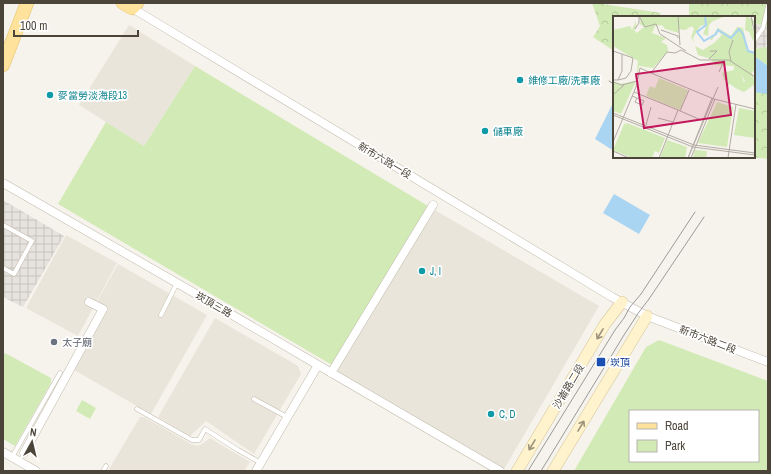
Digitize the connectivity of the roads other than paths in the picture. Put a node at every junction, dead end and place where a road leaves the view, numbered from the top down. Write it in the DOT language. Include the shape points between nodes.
graph roads {
  1 [pos="27,3"];
  2 [pos="131,5"];
  3 [pos="768,6"];
  4 [pos="755,40"];
  5 [pos="3,64"];
  6 [pos="3,183"];
  7 [pos="433,205"];
  8 [pos="3,225"];
  9 [pos="3,268"];
  10 [pos="177,283"];
  11 [pos="89,302"];
  12 [pos="622,302"];
  13 [pos="161,315"];
  14 [pos="647,316"];
  15 [pos="768,362"];
  16 [pos="318,365"];
  17 [pos="60,373"];
  18 [pos="331,373"];
  19 [pos="254,399"];
  20 [pos="137,409"];
  21 [pos="288,417"];
  22 [pos="3,452"];
  23 [pos="24,452"];
  24 [pos="12,457"];
  25 [pos="261,463"];
  26 [pos="106,466"];
  27 [pos="36,471"];
  28 [pos="103,471"];
  29 [pos="256,471"];
  30 [pos="500,471"];
  31 [pos="517,471"];
  32 [pos="553,471"];
  1 -- 5 [label="main road"];
  2 -- 12 [label="street, 新市六路一段"];
  3 -- 4 [label="lane" via="763,28"];
  6 -- 10 [label="street, 崁頂三路"];
  7 -- 18 [label="street"];
  8 -- 9 [label="lane" via="32,241 14,274"];
  10 -- 13 [label="lane"];
  10 -- 16 [label="street, 崁頂三路"];
  11 -- 23 [label="street" via="103,309"];
  12 -- 14 [label="street, 新市六路一段"];
  12 -- 31 [label="street, 沙崙路二段, one-way" via="605,324"];
  14 -- 15 [label="street, 新市六路二段"];
  32 -- 14 [label="street, one-way"];
  16 -- 18 [label="street, 崁頂三路"];
  16 -- 21 [label="street"];
  17 -- 24 [label="lane"];
  18 -- 30 [label="street, 崁頂三路"];
  19 -- 21 [label="lane"];
  20 -- 25 [label="lane" via="192,440 199,440 205,429"];
  21 -- 25 [label="street"];
  22 -- 24 [label="street"];
  24 -- 27 [label="street"];
  25 -- 29 [label="street"];
  26 -- 28 [label="lane"];
}
